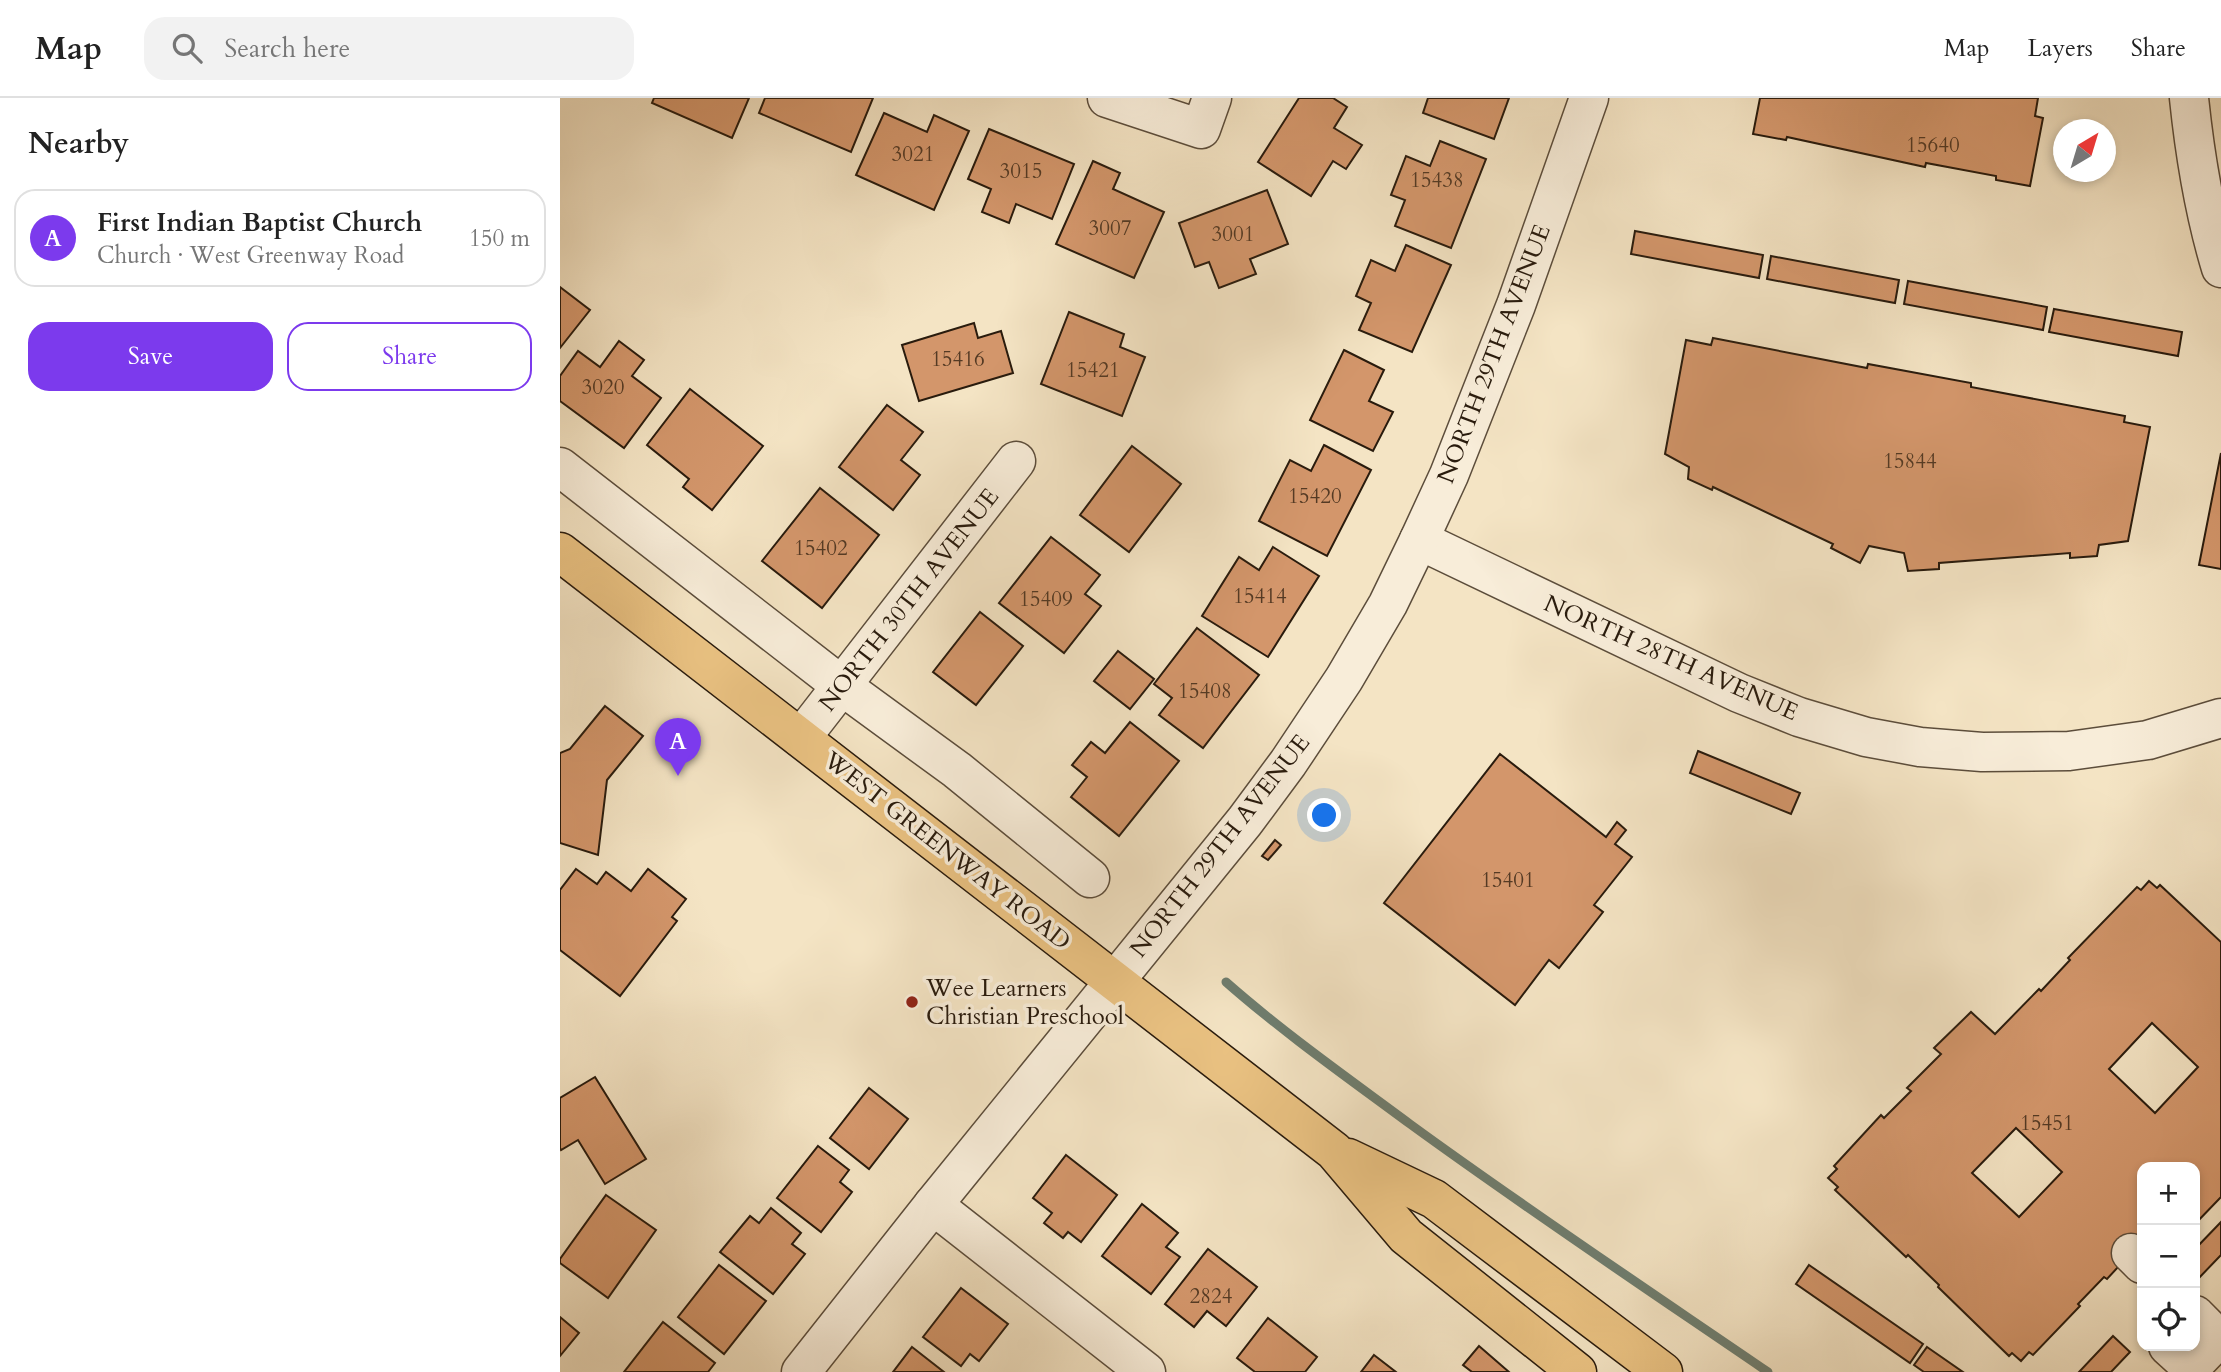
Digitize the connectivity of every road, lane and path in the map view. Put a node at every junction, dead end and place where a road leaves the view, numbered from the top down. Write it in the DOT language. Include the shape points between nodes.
graph roads {
  1 [pos="1107,98"];
  2 [pos="1589,98"];
  3 [pos="2189,98"];
  4 [pos="1207,113"];
  5 [pos="2221,268"];
  6 [pos="1016,461"];
  7 [pos="560,467"];
  8 [pos="1419,540"];
  9 [pos="560,552"];
  10 [pos="842,686"];
  11 [pos="2221,718"];
  12 [pos="801,738"];
  13 [pos="1090,878"];
  14 [pos="1115,980"];
  15 [pos="1334,1151"];
  16 [pos="933,1205"];
  17 [pos="2214,1332"];
  18 [pos="2173,1351"];
  19 [pos="801,1372"];
  20 [pos="1146,1372"];
  21 [pos="1577,1372"];
  22 [pos="1663,1372"];
  1 -- 4 [label="street"];
  2 -- 8 [label="street, NORTH 29TH AVENUE" via="1517,305"];
  3 -- 5 [label="street" via="2209,230"];
  6 -- 10 [label="street, NORTH 30TH AVENUE"];
  7 -- 10 [label="street"];
  8 -- 11 [label="street, NORTH 28TH AVENUE" via="1739,693 1867,737 1982,752 2069,751 2148,740"];
  8 -- 14 [label="street, NORTH 29TH AVENUE" via="1388,604 1300,746"];
  9 -- 12 [label="main road, WEST GREENWAY ROAD"];
  10 -- 12 [label="street, NORTH 30TH AVENUE"];
  10 -- 13 [label="street" via="957,770"];
  12 -- 14 [label="main road, WEST GREENWAY ROAD"];
  14 -- 15 [label="main road, WEST GREENWAY ROAD"];
  14 -- 16 [label="street, NORTH 29TH AVENUE"];
  15 -- 21 [label="main road, WEST GREENWAY ROAD" via="1406,1236"];
  15 -- 22 [label="main road, WEST GREENWAY ROAD" via="1434,1199"];
  16 -- 19 [label="street, NORTH 29TH AVENUE"];
  16 -- 20 [label="street"];
  17 -- 18 [label="street" via="2191,1367"];
}
